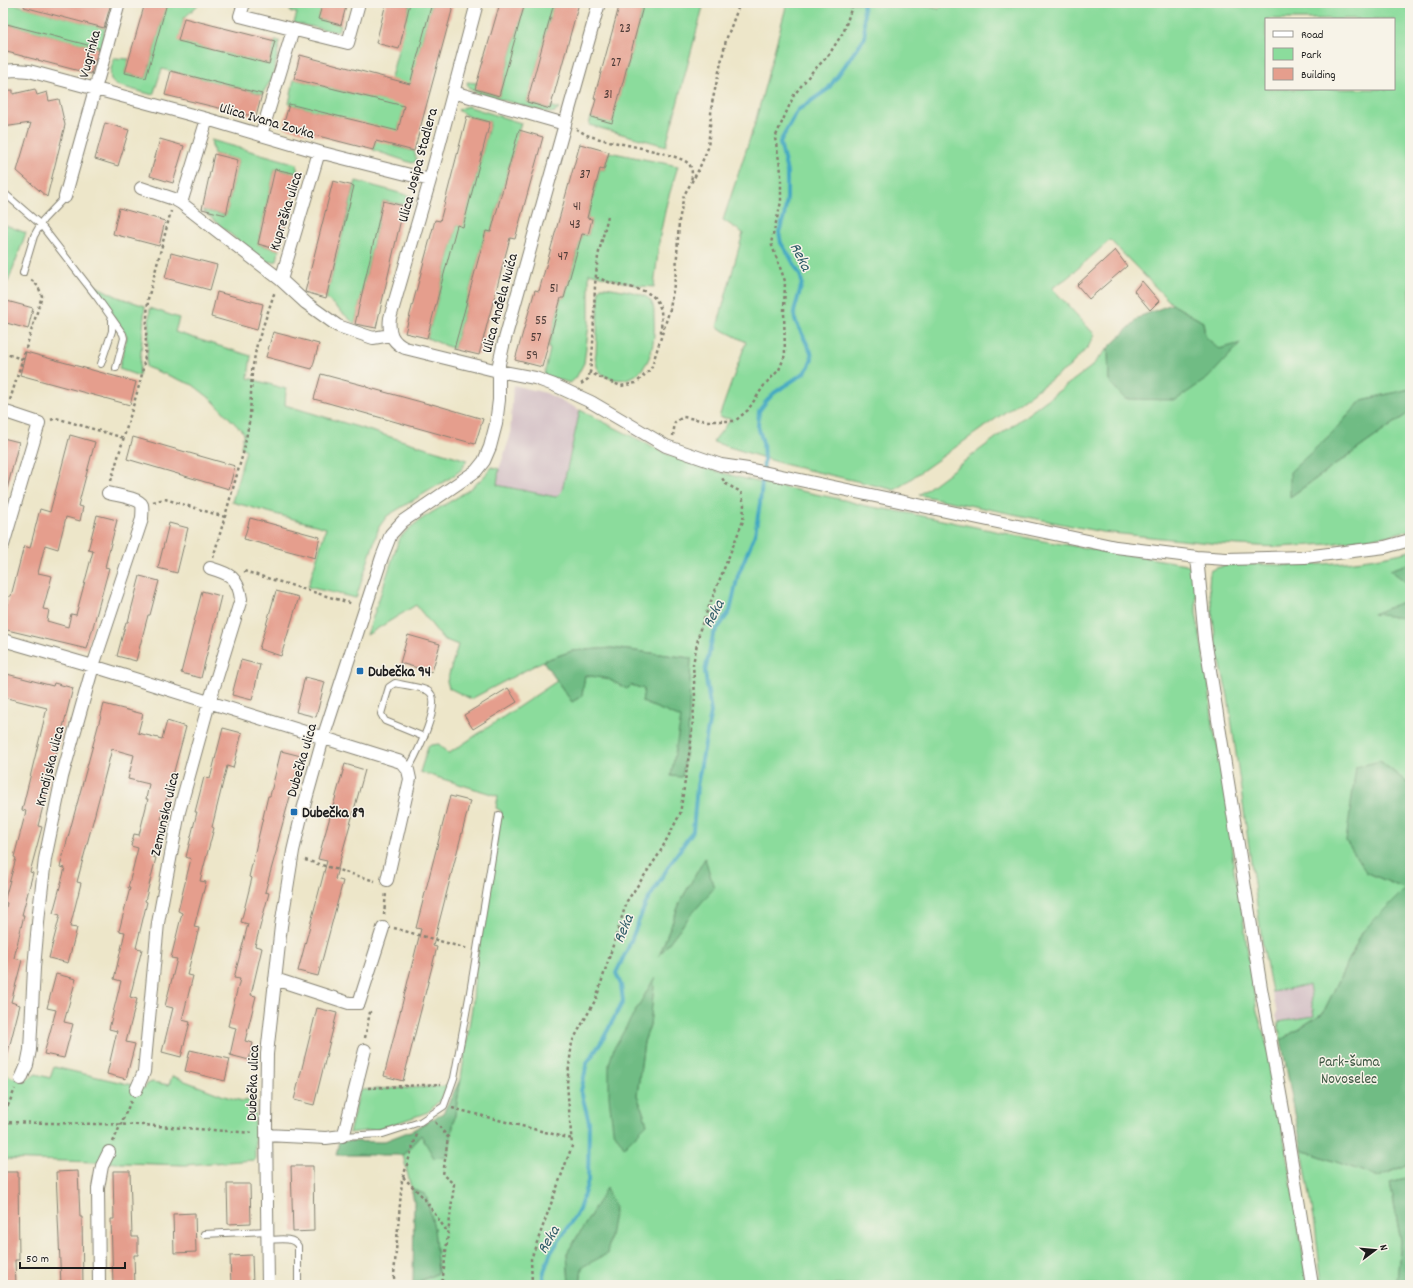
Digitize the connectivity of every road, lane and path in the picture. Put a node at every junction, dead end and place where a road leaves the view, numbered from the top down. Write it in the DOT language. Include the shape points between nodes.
graph roads {
  1 [pos="119,3"];
  2 [pos="244,3"];
  3 [pos="359,3"];
  4 [pos="478,3"];
  5 [pos="599,3"];
  6 [pos="740,3"];
  7 [pos="853,3"];
  8 [pos="293,30"];
  9 [pos="3,71"];
  10 [pos="96,90"];
  11 [pos="453,92"];
  12 [pos="207,119"];
  13 [pos="565,124"];
  14 [pos="261,135"];
  15 [pos="319,152"];
  16 [pos="430,180"];
  17 [pos="691,183"];
  18 [pos="141,188"];
  19 [pos="3,192"];
  20 [pos="65,197"];
  21 [pos="178,201"];
  22 [pos="608,216"];
  23 [pos="41,225"];
  24 [pos="24,273"];
  25 [pos="596,277"];
  26 [pos="281,280"];
  27 [pos="112,319"];
  28 [pos="391,335"];
  29 [pos="661,336"];
  30 [pos="3,353"];
  31 [pos="22,359"];
  32 [pos="101,364"];
  33 [pos="116,368"];
  34 [pos="498,371"];
  35 [pos="6,412"];
  36 [pos="39,423"];
  37 [pos="124,438"];
  38 [pos="672,448"];
  39 [pos="721,465"];
  40 [pos="108,493"];
  41 [pos="142,506"];
  42 [pos="225,517"];
  43 [pos="1410,540"];
  44 [pos="3,545"];
  45 [pos="1197,557"];
  46 [pos="210,568"];
  47 [pos="240,589"];
  48 [pos="365,608"];
  49 [pos="3,640"];
  50 [pos="93,666"];
  51 [pos="209,702"];
  52 [pos="424,737"];
  53 [pos="323,738"];
  54 [pos="408,770"];
  55 [pos="499,815"];
  56 [pos="293,857"];
  57 [pos="387,882"];
  58 [pos="383,926"];
  59 [pos="476,951"];
  60 [pos="275,979"];
  61 [pos="359,1003"];
  62 [pos="365,1050"];
  63 [pos="21,1079"];
  64 [pos="452,1083"];
  65 [pos="355,1089"];
  66 [pos="136,1090"];
  67 [pos="444,1106"];
  68 [pos="430,1116"];
  69 [pos="3,1117"];
  70 [pos="3,1122"];
  71 [pos="420,1122"];
  72 [pos="120,1125"];
  73 [pos="262,1134"];
  74 [pos="342,1136"];
  75 [pos="572,1139"];
  76 [pos="109,1152"];
  77 [pos="404,1176"];
  78 [pos="204,1234"];
  79 [pos="448,1234"];
  80 [pos="267,1236"];
  81 [pos="99,1285"];
  82 [pos="268,1285"];
  83 [pos="298,1285"];
  84 [pos="394,1285"];
  85 [pos="442,1285"];
  86 [pos="532,1285"];
  87 [pos="1312,1285"];
  1 -- 10 [label="street, Vugrinka"];
  2 -- 8 [label="street" via="240,16"];
  3 -- 8 [label="street" via="348,43"];
  4 -- 11 [label="street, Ulica Josipa Stadlera"];
  5 -- 13 [label="street, Ulica Anđela Nuića"];
  6 -- 17 [label="path" via="726,40 712,103 708,148"];
  7 -- 38 [label="path" via="844,31 828,56 794,95 775,138 781,170 781,202 771,243 785,281 785,355 779,370 765,384 748,410 735,421 708,421 683,417 675,422"];
  8 -- 14 [label="street"];
  9 -- 10 [label="street, Ulica Ivana Zovka" via="29,71"];
  10 -- 12 [label="street, Ulica Ivana Zovka"];
  10 -- 20 [label="street"];
  11 -- 13 [label="street"];
  11 -- 16 [label="street, Ulica Josipa Stadlera"];
  12 -- 14 [label="street, Ulica Ivana Zovka"];
  12 -- 21 [label="street"];
  13 -- 17 [label="path" via="592,137 684,160 692,172"];
  13 -- 34 [label="street, Ulica Anđela Nuića"];
  14 -- 15 [label="street, Ulica Ivana Zovka"];
  15 -- 16 [label="street, Ulica Ivana Zovka"];
  15 -- 26 [label="street, Kupreška ulica"];
  16 -- 28 [label="street, Ulica Josipa Stadlera" via="390,318"];
  17 -- 29 [label="path" via="684,195 670,309"];
  18 -- 21 [label="street"];
  19 -- 23 [label="lane"];
  20 -- 23 [label="lane"];
  21 -- 26 [label="street"];
  21 -- 37 [label="path" via="148,299 145,356"];
  22 -- 25 [label="path" via="598,256"];
  23 -- 24 [label="lane" via="34,236"];
  23 -- 27 [label="lane"];
  24 -- 31 [label="path" via="38,286 42,296"];
  25 -- 29 [label="path" via="644,291 656,298 662,319"];
  25 -- 29 [label="path" via="590,372 621,386 636,383 651,370"];
  26 -- 28 [label="street" via="306,303 338,326 373,338"];
  26 -- 42 [label="path" via="273,294 257,344 244,450"];
  27 -- 32 [label="lane" via="112,330"];
  27 -- 33 [label="lane" via="124,338"];
  28 -- 34 [label="street, Ulica Anđela Nuića" via="394,341 405,348"];
  30 -- 31 [label="path"];
  31 -- 35 [label="path"];
  34 -- 38 [label="street" via="535,378 581,396"];
  34 -- 48 [label="street, Dubečka ulica" via="498,411 490,447 484,461 476,471 403,521 391,534"];
  35 -- 36 [label="street"];
  36 -- 37 [label="path" via="56,418"];
  36 -- 44 [label="street"];
  37 -- 40 [label="path"];
  38 -- 39 [label="street"];
  39 -- 45 [label="street" via="1116,547"];
  39 -- 75 [label="path" via="721,475 726,484 741,492 744,504 743,521 700,629 693,664 695,696 692,741 680,814 659,854 627,901 596,999 572,1042 567,1083"];
  40 -- 41 [label="street" via="135,500"];
  41 -- 42 [label="path" via="165,499"];
  41 -- 50 [label="street, Krndijska ulica" via="142,519"];
  42 -- 46 [label="path"];
  43 -- 45 [label="street" via="1385,547 1305,557"];
  45 -- 87 [label="street" via="1208,655"];
  46 -- 47 [label="street" via="228,573"];
  47 -- 48 [label="path" via="244,570"];
  47 -- 51 [label="street, Zemunska ulica" via="241,599"];
  48 -- 53 [label="street, Dubečka ulica"];
  49 -- 50 [label="street"];
  50 -- 51 [label="street"];
  50 -- 63 [label="street, Krndijska ulica" via="62,777 48,841 39,912 30,1050"];
  51 -- 53 [label="street"];
  51 -- 66 [label="street, Zemunska ulica" via="176,827 158,923 144,1072"];
  52 -- 52 [label="lane" via="434,703 433,696 428,691 395,683 388,687 381,714 385,721"];
  52 -- 54 [label="lane"];
  53 -- 54 [label="street" via="400,762"];
  53 -- 56 [label="street, Dubečka ulica" via="301,817"];
  54 -- 57 [label="street" via="410,779"];
  55 -- 59 [label="lane"];
  56 -- 57 [label="path"];
  56 -- 60 [label="street, Dubečka ulica"];
  57 -- 58 [label="path"];
  58 -- 59 [label="path"];
  58 -- 61 [label="street"];
  59 -- 64 [label="lane"];
  60 -- 61 [label="street" via="349,1003"];
  60 -- 73 [label="street, Dubečka ulica"];
  61 -- 62 [label="path" via="370,1012"];
  62 -- 65 [label="street"];
  63 -- 69 [label="path"];
  64 -- 65 [label="path"];
  64 -- 67 [label="lane"];
  65 -- 74 [label="street"];
  66 -- 72 [label="path"];
  67 -- 68 [label="lane"];
  67 -- 75 [label="path"];
  68 -- 71 [label="lane"];
  68 -- 79 [label="path" via="448,1137 443,1175 454,1184"];
  70 -- 72 [label="path"];
  71 -- 74 [label="lane" via="383,1134"];
  71 -- 77 [label="path"];
  72 -- 73 [label="path"];
  72 -- 76 [label="path"];
  73 -- 74 [label="street" via="326,1138"];
  73 -- 80 [label="street, Dubečka ulica"];
  75 -- 86 [label="path" via="572,1146 531,1259"];
  76 -- 81 [label="street" via="102,1166 98,1188"];
  77 -- 79 [label="path" via="424,1198"];
  77 -- 84 [label="path"];
  78 -- 80 [label="lane"];
  79 -- 85 [label="path"];
  80 -- 82 [label="street, Dubečka ulica"];
  80 -- 83 [label="lane" via="296,1242"];
}
